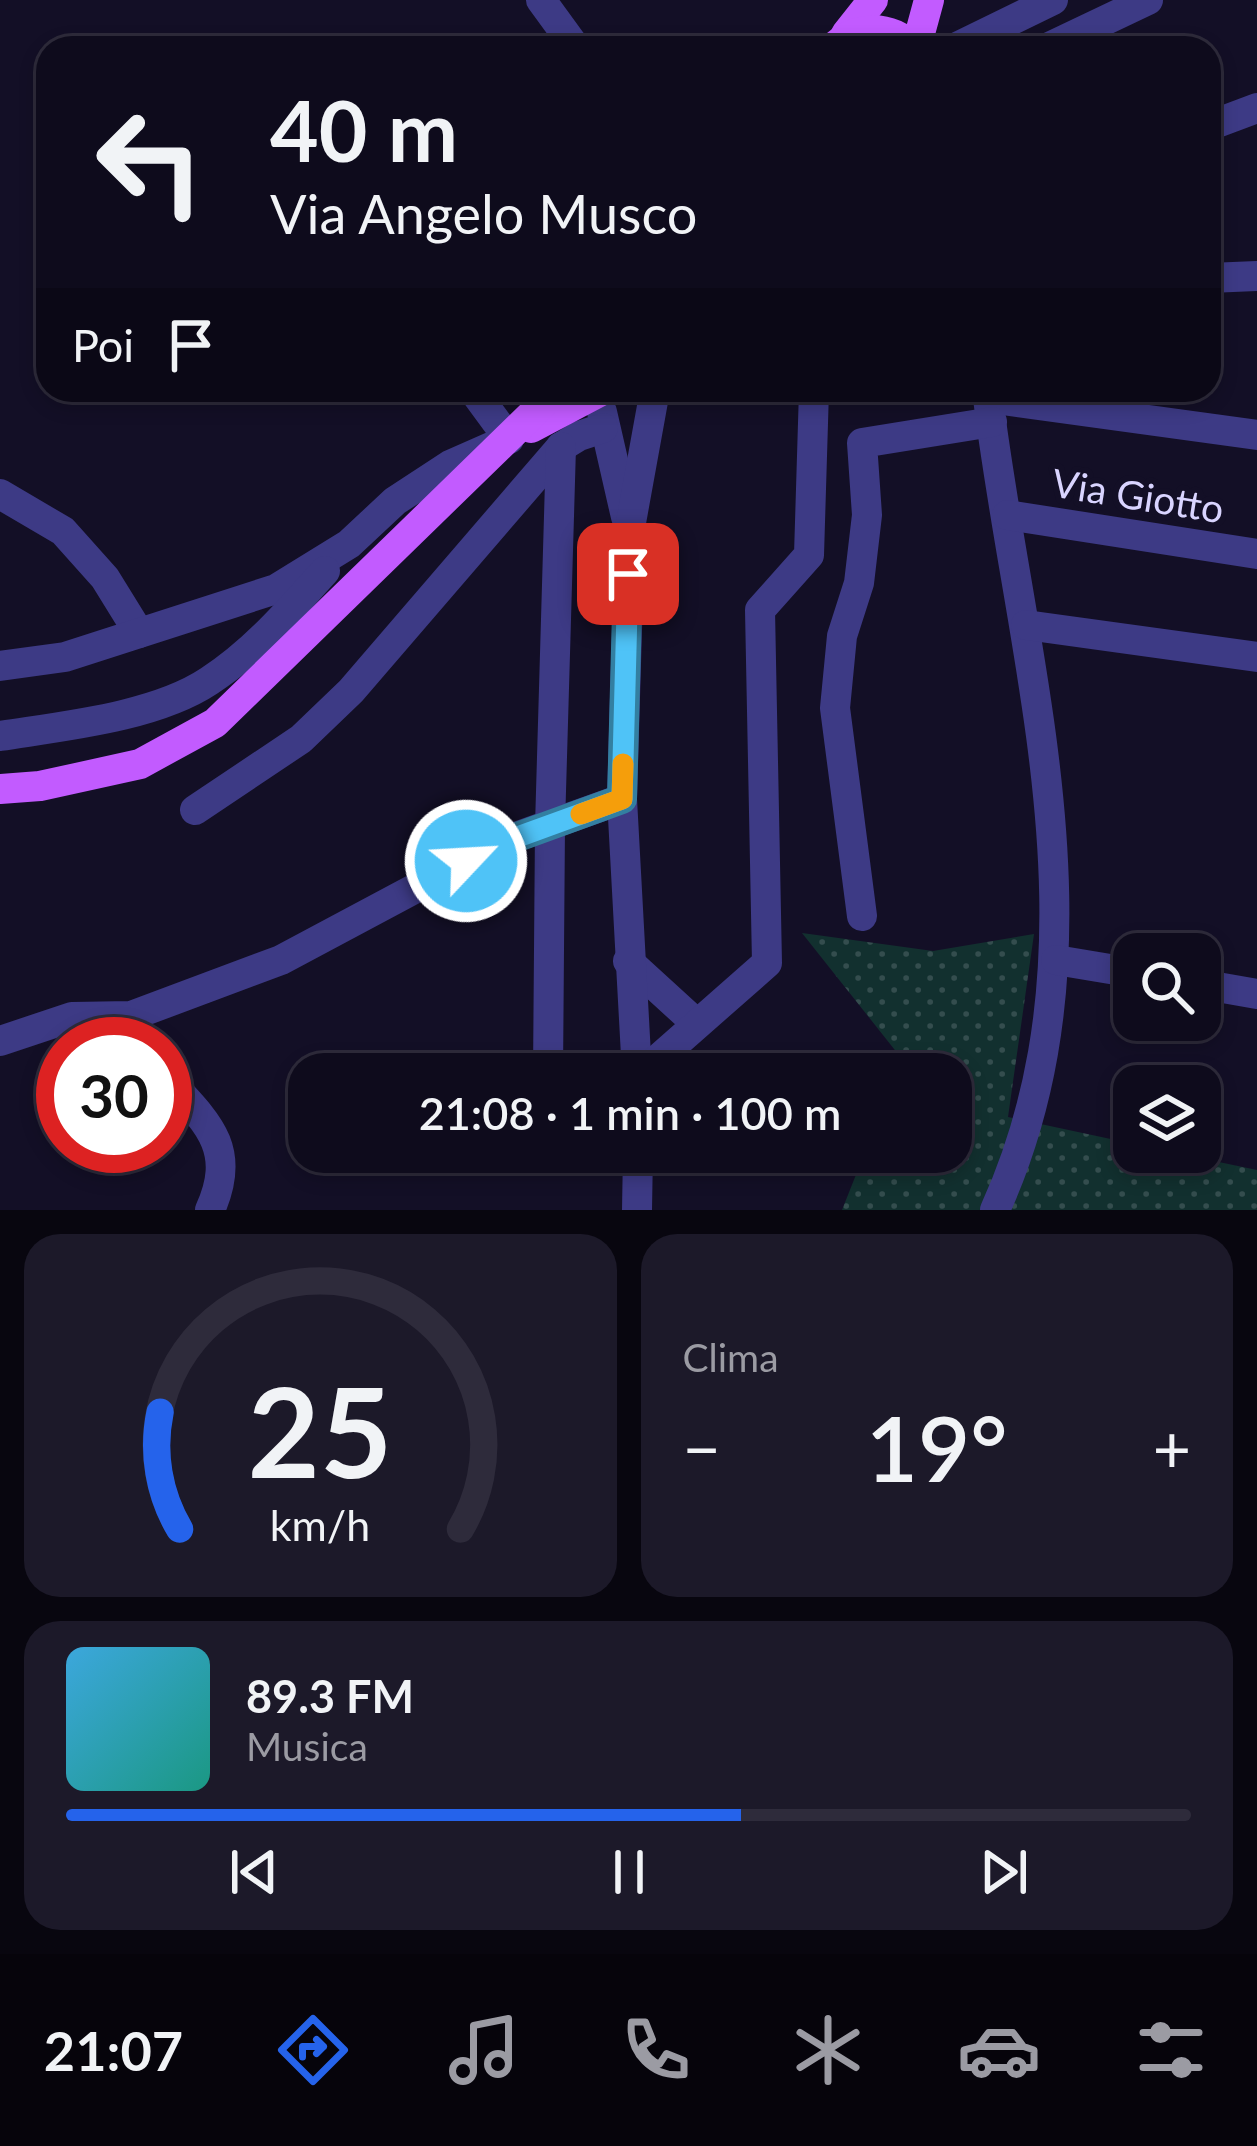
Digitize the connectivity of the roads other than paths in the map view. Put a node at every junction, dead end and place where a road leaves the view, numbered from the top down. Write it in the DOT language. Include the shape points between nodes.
graph roads {
  1 [pos="541,0"];
  2 [pos="873,0"];
  3 [pos="929,0"];
  4 [pos="1148,0"];
  5 [pos="1044,5"];
  6 [pos="567,36"];
  7 [pos="843,36"];
  8 [pos="855,36"];
  9 [pos="895,36"];
  10 [pos="918,36"];
  11 [pos="980,36"];
  12 [pos="1007,36"];
  13 [pos="1072,36"];
  14 [pos="1257,108"];
  15 [pos="1221,122"];
  16 [pos="1257,276"];
  17 [pos="1221,278"];
  18 [pos="482,402"];
  19 [pos="545,402"];
  20 [pos="581,402"];
  21 [pos="602,402"];
  22 [pos="654,402"];
  23 [pos="814,402"];
  24 [pos="989,403"];
  25 [pos="603,428"];
  26 [pos="1257,435"];
  27 [pos="509,439"];
  28 [pos="561,447"];
  29 [pos="0,494"];
  30 [pos="1007,515"];
  31 [pos="629,528"];
  32 [pos="349,544"];
  33 [pos="1257,554"];
  34 [pos="1025,625"];
  35 [pos="139,633"];
  36 [pos="1257,657"];
  37 [pos="0,666"];
  38 [pos="0,736"];
  39 [pos="0,789"];
  40 [pos="622,799"];
  41 [pos="195,810"];
  42 [pos="550,826"];
  43 [pos="862,916"];
  44 [pos="1056,960"];
  45 [pos="628,961"];
  46 [pos="1113,970"];
  47 [pos="1221,988"];
  48 [pos="1257,994"];
  49 [pos="120,1017"];
  50 [pos="697,1024"];
  51 [pos="36,1029"];
  52 [pos="0,1041"];
  53 [pos="548,1053"];
  54 [pos="637,1053"];
  55 [pos="663,1053"];
  56 [pos="192,1111"];
  57 [pos="638,1173"];
  58 [pos="210,1210"];
  59 [pos="637,1210"];
  60 [pos="995,1210"];
  1 -- 6 [label="street"];
  2 -- 7 [label="main road"];
  3 -- 10 [label="main road"];
  4 -- 13 [label="street"];
  5 -- 11 [label="street"];
  5 -- 12 [label="street"];
  8 -- 9 [label="main road" via="878,29"];
  14 -- 15 [label="street"];
  16 -- 17 [label="street"];
  18 -- 27 [label="street"];
  19 -- 27 [label="main road"];
  20 -- 27 [label="main road"];
  21 -- 25 [label="street"];
  22 -- 31 [label="street"];
  23 -- 50 [label="street" via="809,556 760,610 766,963"];
  24 -- 26 [label="street"];
  24 -- 30 [label="street"];
  24 -- 43 [label="street" via="862,443 867,515 835,709"];
  25 -- 28 [label="street"];
  25 -- 31 [label="street"];
  27 -- 32 [label="street" via="395,501"];
  27 -- 39 [label="main road" via="215,723 140,764"];
  28 -- 41 [label="street" via="351,691 301,739"];
  28 -- 42 [label="street"];
  29 -- 35 [label="street" via="63,531"];
  30 -- 33 [label="street, Via Giotto"];
  30 -- 34 [label="street"];
  31 -- 40 [label="street"];
  32 -- 35 [label="street" via="275,590"];
  32 -- 38 [label="street" via="269,633 206,683 149,706"];
  34 -- 36 [label="street"];
  34 -- 44 [label="street" via="1052,827"];
  35 -- 37 [label="street"];
  40 -- 42 [label="street"];
  40 -- 45 [label="street"];
  42 -- 49 [label="street" via="504,842 280,960"];
  42 -- 53 [label="street"];
  44 -- 46 [label="street"];
  44 -- 60 [label="street" via="1047,1049"];
  45 -- 50 [label="street"];
  45 -- 54 [label="street"];
  47 -- 48 [label="street"];
  50 -- 55 [label="street"];
  51 -- 52 [label="street"];
  56 -- 58 [label="street" via="220,1147 223,1180"];
  57 -- 59 [label="street"];
}
